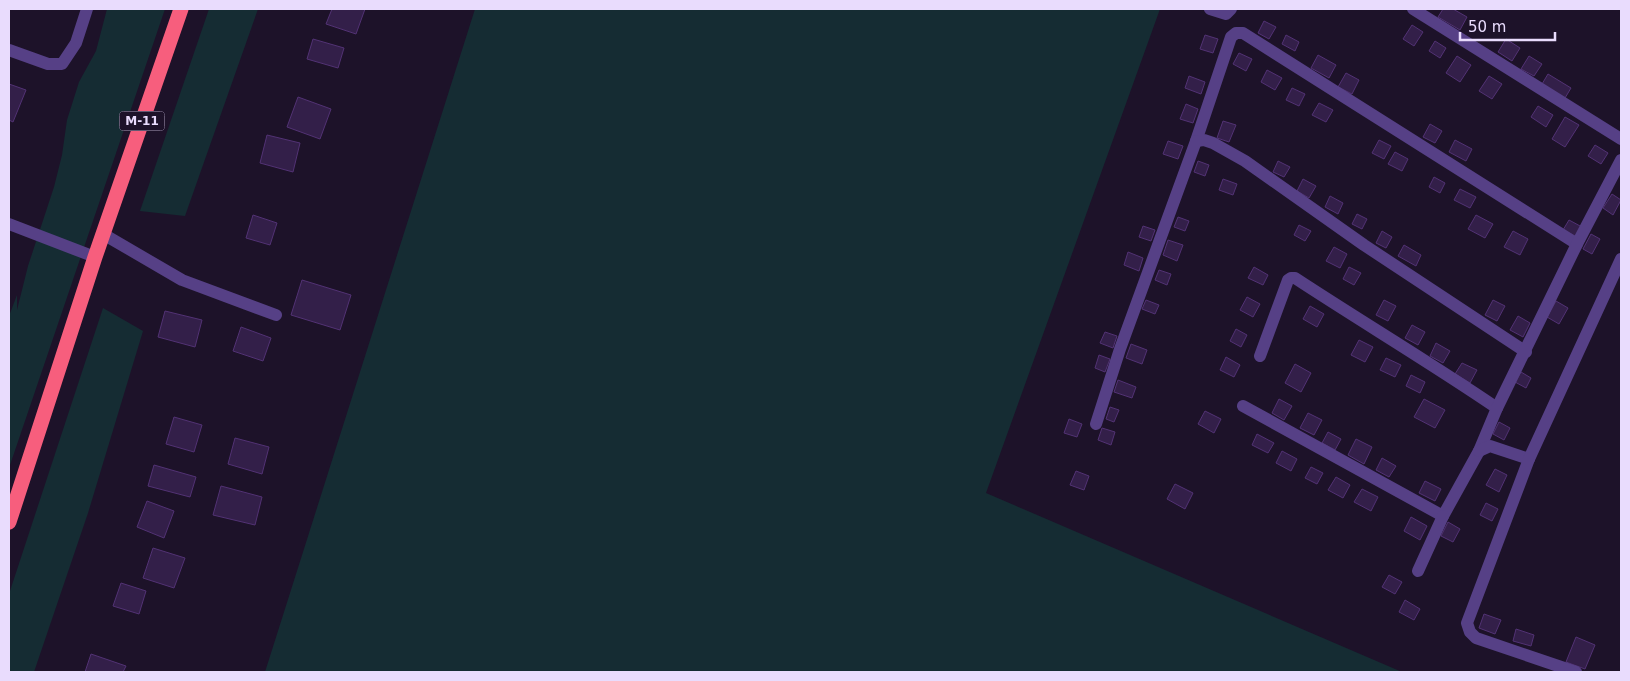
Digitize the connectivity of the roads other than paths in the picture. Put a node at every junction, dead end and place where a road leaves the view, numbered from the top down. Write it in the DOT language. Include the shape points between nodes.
graph roads {
  1 [pos="87,9"];
  2 [pos="181,9"];
  3 [pos="1210,9"];
  4 [pos="1231,9"];
  5 [pos="1413,9"];
  6 [pos="9,50"];
  7 [pos="1621,139"];
  8 [pos="1196,141"];
  9 [pos="1621,160"];
  10 [pos="9,224"];
  11 [pos="103,234"];
  12 [pos="1576,244"];
  13 [pos="95,257"];
  14 [pos="1621,259"];
  15 [pos="276,315"];
  16 [pos="1526,352"];
  17 [pos="1260,356"];
  18 [pos="1243,406"];
  19 [pos="1497,408"];
  20 [pos="1096,424"];
  21 [pos="1480,451"];
  22 [pos="1529,460"];
  23 [pos="1443,516"];
  24 [pos="9,522"];
  25 [pos="1418,571"];
  26 [pos="1576,672"];
  1 -- 6 [label="street" via="76,43 62,64 48,64"];
  2 -- 11 [label="highway, М-11"];
  3 -- 4 [label="street" via="1226,14"];
  5 -- 7 [label="street"];
  8 -- 12 [label="street" via="1231,37 1236,32 1243,33"];
  8 -- 16 [label="street" via="1213,143 1245,161"];
  8 -- 20 [label="street"];
  9 -- 12 [label="street"];
  10 -- 13 [label="street"];
  11 -- 13 [label="highway, М-11"];
  11 -- 15 [label="street" via="182,280"];
  12 -- 16 [label="street"];
  13 -- 24 [label="highway, М-11"];
  14 -- 22 [label="street"];
  16 -- 19 [label="street"];
  17 -- 19 [label="street" via="1288,280 1295,278"];
  18 -- 23 [label="street"];
  19 -- 21 [label="street"];
  21 -- 22 [label="street" via="1490,446"];
  21 -- 23 [label="street"];
  22 -- 26 [label="street" via="1467,623 1476,638"];
  23 -- 25 [label="street"];
}
